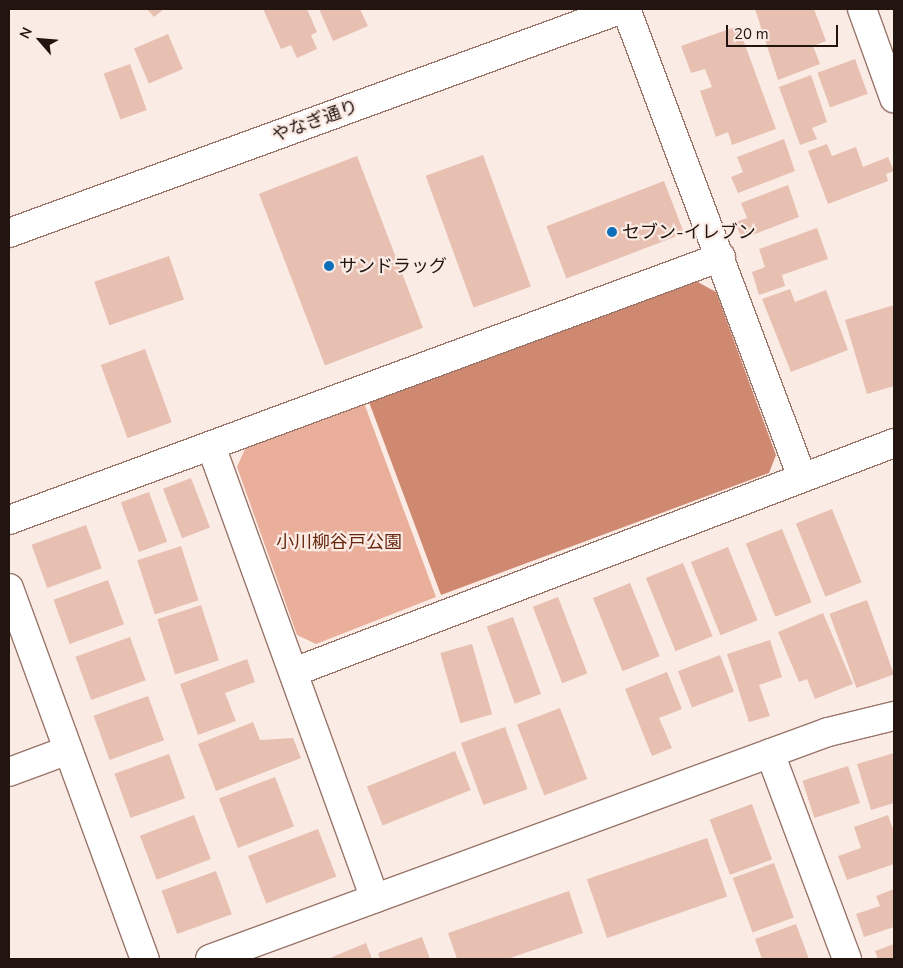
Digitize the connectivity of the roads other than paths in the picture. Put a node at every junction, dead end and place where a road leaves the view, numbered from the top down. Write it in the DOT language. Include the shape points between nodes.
graph roads {
  1 [pos="622,9"];
  2 [pos="626,9"];
  3 [pos="862,9"];
  4 [pos="894,98"];
  5 [pos="9,233"];
  6 [pos="720,257"];
  7 [pos="894,443"];
  8 [pos="211,446"];
  9 [pos="802,477"];
  10 [pos="9,520"];
  11 [pos="9,588"];
  12 [pos="294,672"];
  13 [pos="894,716"];
  14 [pos="68,750"];
  15 [pos="770,753"];
  16 [pos="9,772"];
  17 [pos="375,898"];
  18 [pos="145,959"];
  19 [pos="210,959"];
  20 [pos="847,959"];
  1 -- 5 [label="street, やなぎ通り"];
  2 -- 6 [label="street"];
  3 -- 4 [label="street"];
  6 -- 8 [label="street"];
  6 -- 9 [label="street"];
  7 -- 9 [label="street"];
  8 -- 10 [label="street"];
  8 -- 12 [label="street"];
  9 -- 12 [label="street"];
  11 -- 14 [label="street"];
  12 -- 17 [label="street"];
  13 -- 15 [label="street" via="828,732"];
  14 -- 16 [label="street"];
  14 -- 18 [label="street"];
  15 -- 17 [label="street"];
  15 -- 20 [label="street"];
  17 -- 19 [label="street"];
}
